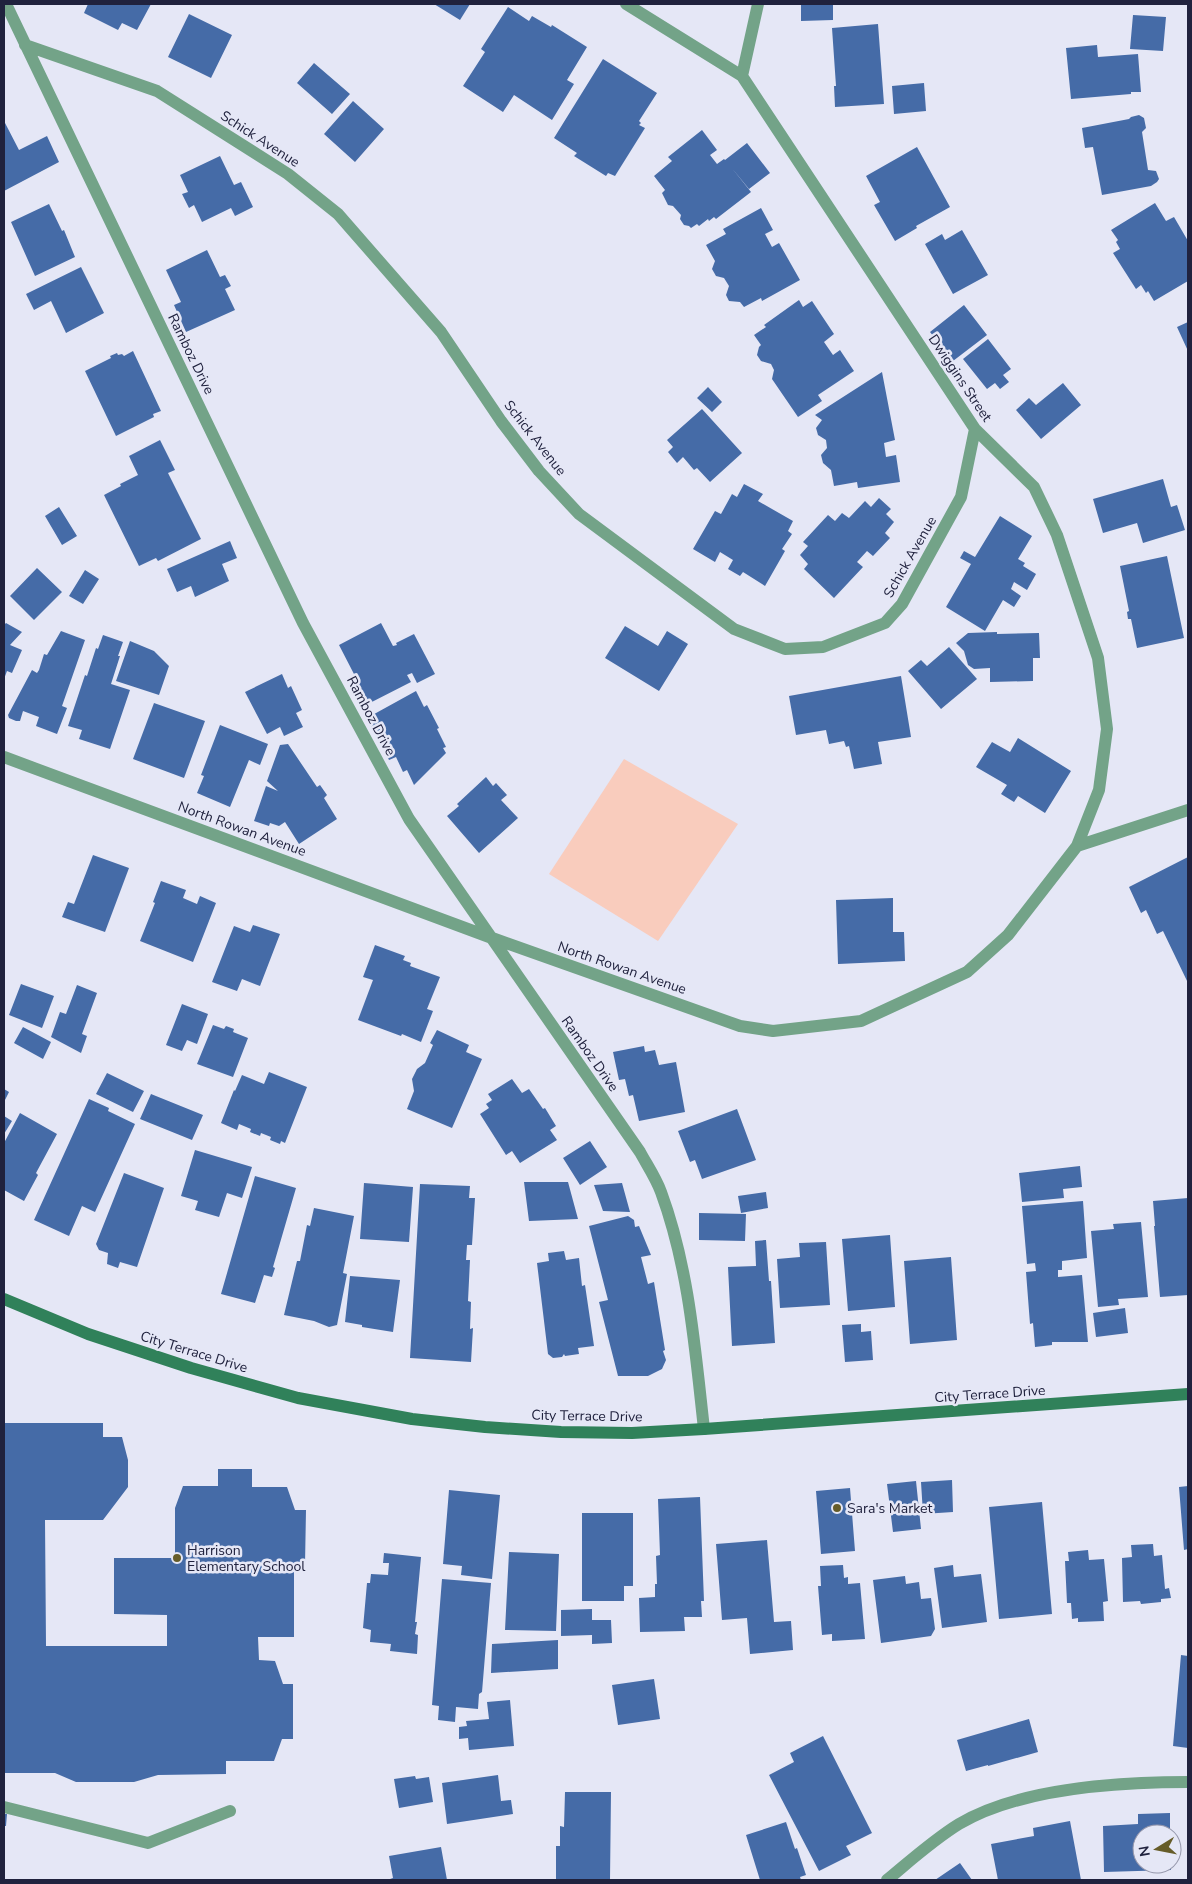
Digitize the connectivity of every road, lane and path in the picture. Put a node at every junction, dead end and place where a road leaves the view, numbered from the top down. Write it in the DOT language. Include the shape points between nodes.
graph roads {
  1 [pos="6,4"];
  2 [pos="626,4"];
  3 [pos="758,4"];
  4 [pos="25,45"];
  5 [pos="742,76"];
  6 [pos="975,429"];
  7 [pos="4,757"];
  8 [pos="1188,810"];
  9 [pos="1077,846"];
  10 [pos="492,938"];
  11 [pos="4,1299"];
  12 [pos="1188,1394"];
  13 [pos="704,1430"];
  14 [pos="1188,1782"];
  15 [pos="4,1807"];
  16 [pos="230,1811"];
  17 [pos="887,1880"];
  1 -- 4 [label="street, Ramboz Drive"];
  2 -- 5 [label="street, Dwiggins Street"];
  3 -- 5 [label="street"];
  4 -- 6 [label="street, Schick Avenue" via="157,91 288,174 338,214 441,332 501,421 539,471 579,514 734,630 785,649 823,647 885,623 902,604 961,496"];
  4 -- 10 [label="street, Ramboz Drive" via="303,623 409,819"];
  5 -- 6 [label="street, Dwiggins Street"];
  6 -- 9 [label="street, Dwiggins Street" via="1034,488 1057,535 1098,658 1107,729 1099,790"];
  7 -- 10 [label="street, North Rowan Avenue"];
  8 -- 9 [label="street"];
  9 -- 10 [label="street, North Rowan Avenue" via="1008,935 967,972 861,1021 773,1031 740,1026"];
  10 -- 13 [label="street, Ramboz Drive" via="640,1152 661,1190 681,1259 693,1324"];
  11 -- 13 [label="street, City Terrace Drive" via="88,1334 191,1368 308,1400 412,1419 485,1427 632,1433"];
  12 -- 13 [label="street, City Terrace Drive"];
  14 -- 17 [label="street" via="1074,1790 995,1807 960,1824 930,1844"];
  15 -- 16 [label="street" via="148,1843"];
}
